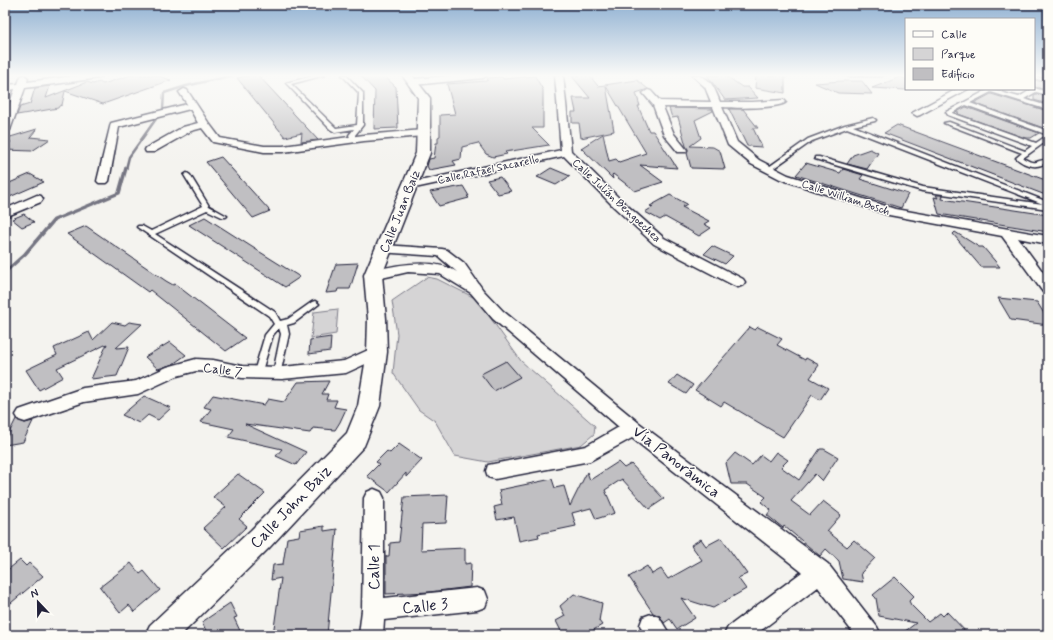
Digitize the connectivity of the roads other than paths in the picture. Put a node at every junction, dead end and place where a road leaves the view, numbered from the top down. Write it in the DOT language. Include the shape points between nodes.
graph roads {
  1 [pos="657,104"];
  2 [pos="14,105"];
  3 [pos="193,105"];
  4 [pos="309,105"];
  5 [pos="361,105"];
  6 [pos="425,105"];
  7 [pos="562,105"];
  8 [pos="709,105"];
  9 [pos="717,105"];
  10 [pos="753,105"];
  11 [pos="933,105"];
  12 [pos="962,105"];
  13 [pos="970,105"];
  14 [pos="1038,105"];
  15 [pos="1048,108"];
  16 [pos="917,113"];
  17 [pos="873,120"];
  18 [pos="204,124"];
  19 [pos="947,124"];
  20 [pos="847,126"];
  21 [pos="358,127"];
  22 [pos="5,130"];
  23 [pos="423,133"];
  24 [pos="1048,133"];
  25 [pos="364,138"];
  26 [pos="1048,138"];
  27 [pos="353,139"];
  28 [pos="1036,145"];
  29 [pos="150,150"];
  30 [pos="682,150"];
  31 [pos="566,152"];
  32 [pos="1026,153"];
  33 [pos="817,158"];
  34 [pos="1046,161"];
  35 [pos="769,169"];
  36 [pos="187,175"];
  37 [pos="104,181"];
  38 [pos="410,186"];
  39 [pos="37,199"];
  40 [pos="1048,204"];
  41 [pos="207,207"];
  42 [pos="1048,207"];
  43 [pos="5,213"];
  44 [pos="224,216"];
  45 [pos="140,227"];
  46 [pos="1007,233"];
  47 [pos="150,234"];
  48 [pos="1048,240"];
  49 [pos="384,249"];
  50 [pos="437,252"];
  51 [pos="419,268"];
  52 [pos="389,272"];
  53 [pos="373,275"];
  54 [pos="738,282"];
  55 [pos="1048,289"];
  56 [pos="478,293"];
  57 [pos="315,304"];
  58 [pos="278,325"];
  59 [pos="377,352"];
  60 [pos="258,372"];
  61 [pos="277,372"];
  62 [pos="25,415"];
  63 [pos="633,428"];
  64 [pos="495,471"];
  65 [pos="374,498"];
  66 [pos="820,572"];
  67 [pos="477,599"];
  68 [pos="373,610"];
  69 [pos="160,635"];
  70 [pos="371,635"];
  71 [pos="736,635"];
  72 [pos="869,635"];
  1 -- 30 [label="street" via="669,135"];
  2 -- 22 [label="street"];
  3 -- 18 [label="street"];
  3 -- 37 [label="street" via="114,125"];
  4 -- 21 [label="lane" via="335,130"];
  5 -- 21 [label="lane"];
  6 -- 23 [label="street, Calle Juan Baiz"];
  7 -- 31 [label="street, Calle Julián Bengoechea"];
  8 -- 9 [label="street"];
  9 -- 10 [label="street"];
  9 -- 35 [label="street, Calle William Bosch" via="732,143 744,154"];
  11 -- 16 [label="street"];
  12 -- 28 [label="lane" via="949,112 950,114"];
  13 -- 24 [label="lane"];
  14 -- 15 [label="lane"];
  17 -- 20 [label="lane"];
  18 -- 27 [label="street" via="217,140 264,149 283,149"];
  18 -- 29 [label="street" via="187,129"];
  19 -- 32 [label="lane"];
  20 -- 35 [label="lane" via="810,140"];
  20 -- 40 [label="lane"];
  21 -- 25 [label="lane"];
  21 -- 27 [label="lane" via="352,135"];
  23 -- 25 [label="street"];
  23 -- 38 [label="street, Calle Juan Baiz" via="423,153"];
  25 -- 27 [label="street"];
  26 -- 28 [label="lane"];
  28 -- 32 [label="lane"];
  31 -- 38 [label="street, Calle Rafael Sacarello"];
  31 -- 54 [label="street, Calle Julián Bengoechea" via="659,241"];
  32 -- 34 [label="lane" via="1019,158 1036,166"];
  33 -- 42 [label="lane" via="922,189"];
  35 -- 46 [label="street, Calle William Bosch" via="784,177 894,212"];
  36 -- 41 [label="lane"];
  38 -- 49 [label="street, Calle Juan Baiz"];
  39 -- 43 [label="street"];
  41 -- 44 [label="lane"];
  41 -- 47 [label="lane"];
  45 -- 47 [label="lane"];
  46 -- 48 [label="street, Calle William Bosch"];
  46 -- 55 [label="street"];
  47 -- 58 [label="lane" via="272,314"];
  49 -- 50 [label="street, Vía Panorámica"];
  49 -- 53 [label="street, Calle Juan Baiz"];
  50 -- 51 [label="street" via="433,260"];
  50 -- 56 [label="street, Vía Panorámica" via="459,266"];
  51 -- 52 [label="street, Vía Panorámica"];
  51 -- 56 [label="street, Vía Panorámica" via="443,270"];
  52 -- 53 [label="street, Vía Panorámica"];
  52 -- 56 [label="street, Vía Panorámica" via="439,277 461,290"];
  53 -- 59 [label="street, Calle Juan Baiz"];
  56 -- 63 [label="street, Vía Panorámica" via="498,315"];
  57 -- 58 [label="lane" via="290,321"];
  58 -- 60 [label="lane" via="269,335"];
  58 -- 61 [label="lane" via="284,327 285,334"];
  59 -- 61 [label="street, Calle 7" via="346,367"];
  59 -- 69 [label="street, Calle John Baiz" via="368,406 356,438 260,540"];
  60 -- 61 [label="street, Calle 7"];
  60 -- 62 [label="street, Calle 7" via="196,366 173,371 138,387 83,395"];
  63 -- 64 [label="street" via="590,453"];
  63 -- 66 [label="street, Vía Panorámica"];
  65 -- 68 [label="street, Calle 1"];
  66 -- 71 [label="street"];
  66 -- 72 [label="street, Vía Panorámica"];
  67 -- 68 [label="street, Calle 3"];
  68 -- 70 [label="street, Calle 1"];
}
